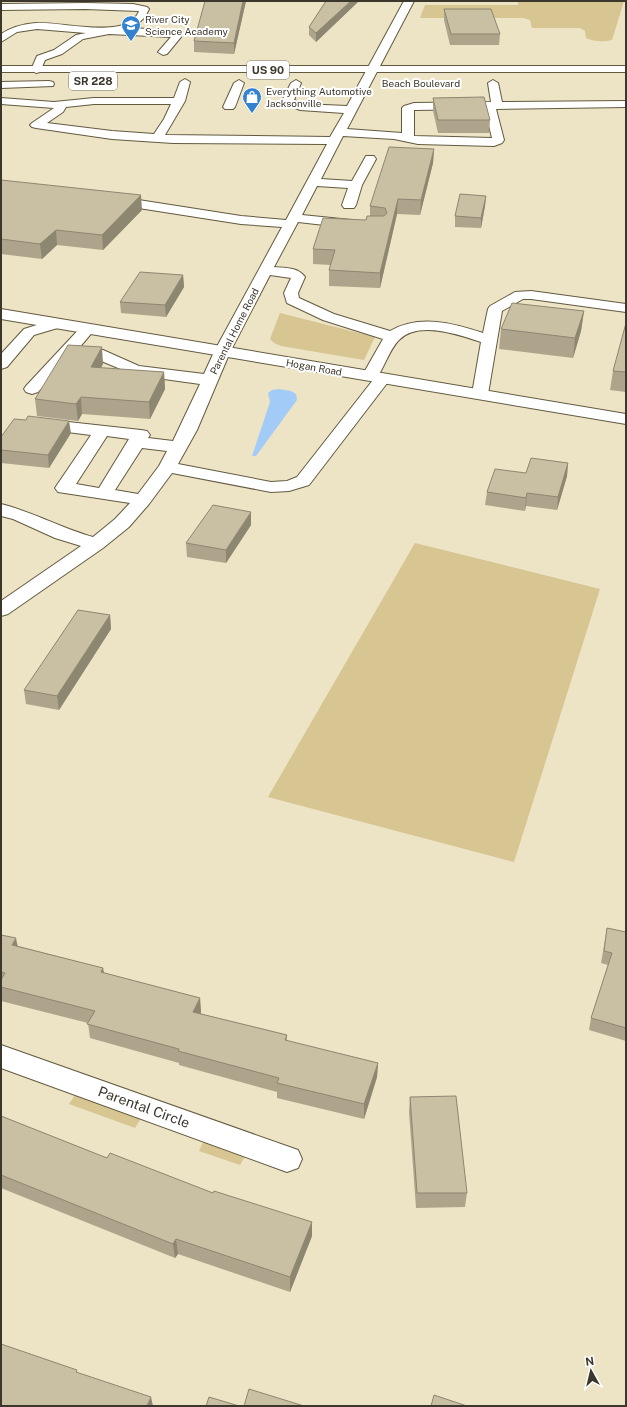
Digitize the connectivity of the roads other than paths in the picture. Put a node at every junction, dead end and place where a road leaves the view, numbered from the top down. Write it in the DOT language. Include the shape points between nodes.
graph roads {
  1 [pos="409,1"];
  2 [pos="1,7"];
  3 [pos="42,7"];
  4 [pos="26,27"];
  5 [pos="62,28"];
  6 [pos="112,31"];
  7 [pos="1,39"];
  8 [pos="48,39"];
  9 [pos="37,48"];
  10 [pos="163,52"];
  11 [pos="41,58"];
  12 [pos="626,69"];
  13 [pos="1,70"];
  14 [pos="36,70"];
  15 [pos="373,70"];
  16 [pos="1,80"];
  17 [pos="183,82"];
  18 [pos="224,82"];
  19 [pos="282,83"];
  20 [pos="350,83"];
  21 [pos="365,83"];
  22 [pos="381,83"];
  23 [pos="507,83"];
  24 [pos="41,84"];
  25 [pos="1,85"];
  26 [pos="26,85"];
  27 [pos="179,101"];
  28 [pos="1,102"];
  29 [pos="24,102"];
  30 [pos="62,104"];
  31 [pos="626,104"];
  32 [pos="495,105"];
  33 [pos="229,107"];
  34 [pos="300,107"];
  35 [pos="351,110"];
  36 [pos="308,118"];
  37 [pos="327,123"];
  38 [pos="339,132"];
  39 [pos="157,138"];
  40 [pos="408,138"];
  41 [pos="370,158"];
  42 [pos="312,182"];
  43 [pos="356,185"];
  44 [pos="102,198"];
  45 [pos="349,205"];
  46 [pos="291,221"];
  47 [pos="362,225"];
  48 [pos="265,270"];
  49 [pos="626,308"];
  50 [pos="1,314"];
  51 [pos="56,324"];
  52 [pos="87,329"];
  53 [pos="393,337"];
  54 [pos="489,340"];
  55 [pos="67,351"];
  56 [pos="222,352"];
  57 [pos="1,364"];
  58 [pos="377,377"];
  59 [pos="209,380"];
  60 [pos="32,389"];
  61 [pos="480,394"];
  62 [pos="626,419"];
  63 [pos="22,421"];
  64 [pos="102,431"];
  65 [pos="178,446"];
  66 [pos="115,449"];
  67 [pos="167,467"];
  68 [pos="104,494"];
  69 [pos="143,500"];
  70 [pos="1,510"];
  71 [pos="96,544"];
  72 [pos="1,610"];
  73 [pos="1,1056"];
  74 [pos="287,1159"];
  1 -- 15 [label="main road, Parental Home Road"];
  2 -- 3 [label="main road"];
  3 -- 4 [label="main road" via="42,12"];
  3 -- 6 [label="main road" via="144,9 142,15 128,27"];
  4 -- 5 [label="main road"];
  4 -- 7 [label="main road" via="14,30"];
  5 -- 6 [label="main road"];
  5 -- 8 [label="main road"];
  6 -- 10 [label="main road" via="174,34 176,38"];
  6 -- 11 [label="main road" via="80,37 58,52"];
  9 -- 11 [label="main road" via="36,53"];
  11 -- 14 [label="main road"];
  12 -- 15 [label="main road, US 90"];
  13 -- 14 [label="main road, Beach Boulevard"];
  14 -- 15 [label="main road, Beach Boulevard / US 90"];
  15 -- 21 [label="main road, Parental Home Road"];
  16 -- 24 [label="main road, SR 228" via="58,83"];
  17 -- 27 [label="main road"];
  18 -- 33 [label="main road, US 90" via="243,82"];
  19 -- 34 [label="main road, US 90" via="300,83 288,102"];
  20 -- 21 [label="main road, Beach Boulevard"];
  21 -- 22 [label="main road, Beach Boulevard"];
  21 -- 35 [label="main road, Parental Home Road"];
  23 -- 32 [label="main road" via="489,83 497,104"];
  24 -- 26 [label="main road"];
  24 -- 29 [label="main road" via="35,96"];
  25 -- 26 [label="main road"];
  26 -- 29 [label="main road" via="20,96"];
  27 -- 30 [label="main road" via="94,101"];
  27 -- 39 [label="main road" via="168,124"];
  28 -- 29 [label="main road"];
  29 -- 30 [label="main road"];
  30 -- 39 [label="main road" via="59,110 36,125"];
  31 -- 32 [label="main road"];
  32 -- 40 [label="main road" via="431,105 408,108"];
  32 -- 40 [label="main road" via="490,108 498,140 494,142 442,142"];
  34 -- 35 [label="main road"];
  34 -- 36 [label="main road" via="300,111"];
  35 -- 38 [label="main road, Parental Home Road"];
  37 -- 38 [label="main road"];
  38 -- 39 [label="main road"];
  38 -- 40 [label="main road"];
  38 -- 42 [label="main road, Parental Home Road"];
  41 -- 43 [label="main road"];
  42 -- 43 [label="main road"];
  42 -- 46 [label="main road, Parental Home Road"];
  43 -- 45 [label="main road"];
  44 -- 46 [label="main road" via="241,220"];
  46 -- 47 [label="main road"];
  46 -- 48 [label="main road, Parental Home Road"];
  48 -- 53 [label="main road" via="296,274 298,277 291,293 292,300 306,308"];
  48 -- 56 [label="main road, Parental Home Road"];
  49 -- 54 [label="main road" via="520,295 495,309"];
  50 -- 51 [label="main road, Hogan Road"];
  51 -- 52 [label="main road, Hogan Road"];
  51 -- 57 [label="main road" via="29,332"];
  52 -- 55 [label="main road"];
  52 -- 56 [label="main road, Hogan Road"];
  53 -- 54 [label="main road" via="410,328 436,326 464,331"];
  53 -- 58 [label="main road"];
  54 -- 61 [label="main road"];
  55 -- 59 [label="main road" via="98,354 135,370"];
  55 -- 60 [label="main road"];
  56 -- 58 [label="main road, Hogan Road"];
  56 -- 59 [label="main road, Parental Home Road"];
  58 -- 61 [label="main road, Hogan Road"];
  58 -- 67 [label="main road" via="303,481 290,486 271,487"];
  59 -- 65 [label="main road, Parental Home Road" via="188,430"];
  61 -- 62 [label="main road, Hogan Road"];
  63 -- 64 [label="main road"];
  64 -- 66 [label="main road"];
  64 -- 66 [label="main road" via="141,435"];
  65 -- 66 [label="main road"];
  65 -- 67 [label="main road, Parental Home Road"];
  66 -- 68 [label="main road"];
  66 -- 68 [label="main road" via="64,488"];
  67 -- 69 [label="main road, Parental Home Road"];
  68 -- 69 [label="main road"];
  69 -- 71 [label="main road, Parental Home Road" via="122,523"];
  70 -- 71 [label="main road" via="20,515 62,534"];
  71 -- 72 [label="main road, Parental Home Road"];
  73 -- 74 [label="main road, Parental Circle"];
}
